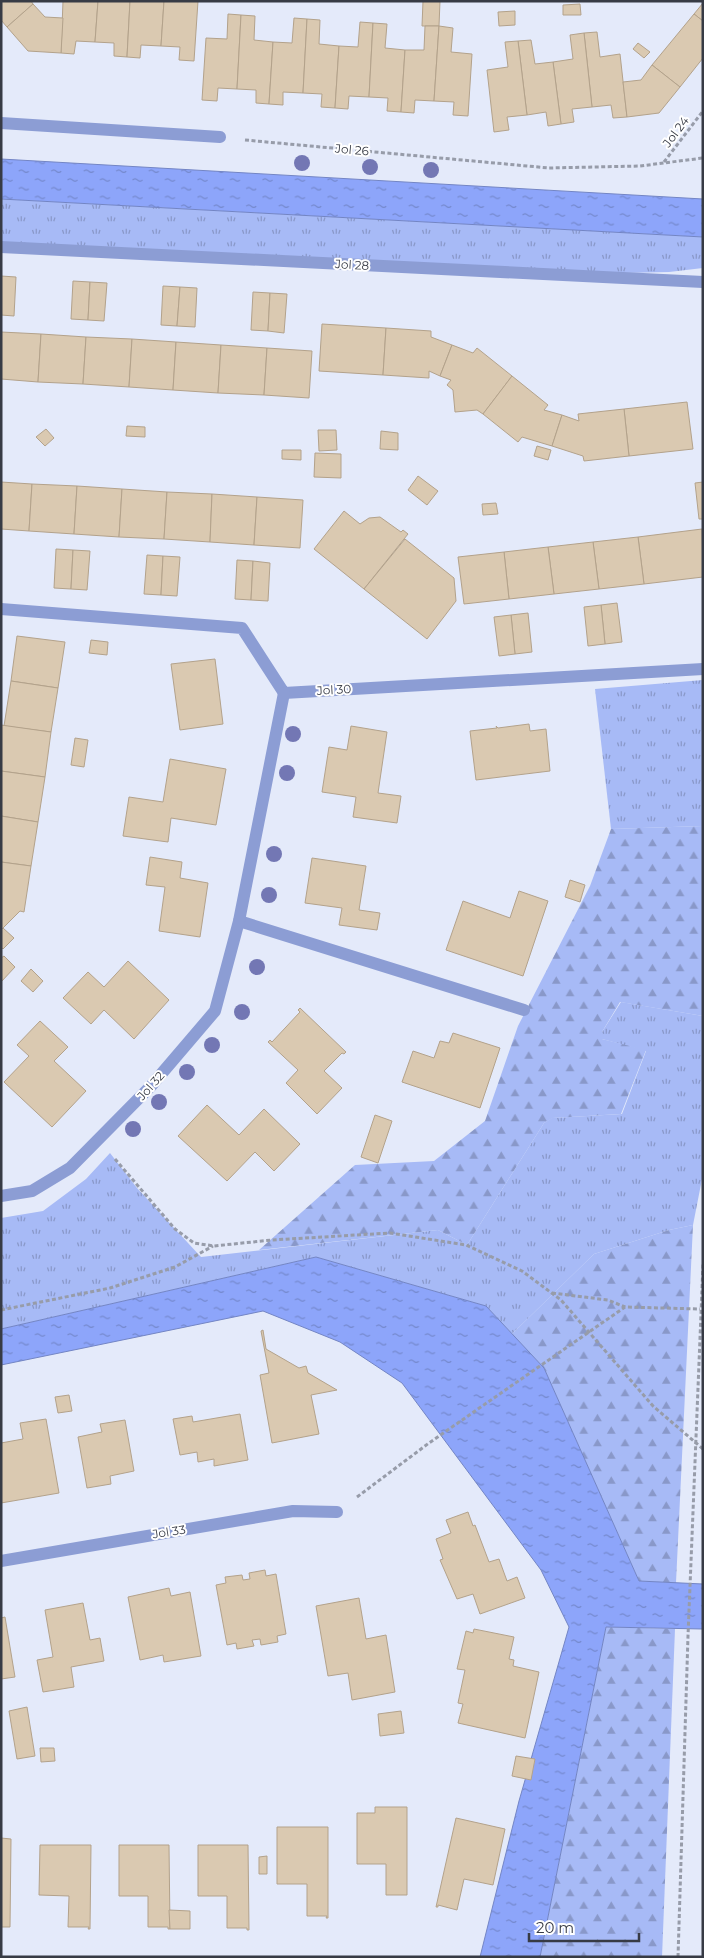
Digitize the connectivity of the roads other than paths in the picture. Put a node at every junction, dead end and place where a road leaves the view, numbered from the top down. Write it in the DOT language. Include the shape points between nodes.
graph roads {
  1 [pos="1,123"];
  2 [pos="220,137"];
  3 [pos="1,247"];
  4 [pos="703,282"];
  5 [pos="1,609"];
  6 [pos="703,669"];
  7 [pos="284,693"];
  8 [pos="239,921"];
  9 [pos="524,1010"];
  10 [pos="1,1196"];
  11 [pos="337,1512"];
  12 [pos="1,1561"];
  1 -- 2 [label="street"];
  3 -- 4 [label="street, Jol 28"];
  5 -- 7 [label="street" via="242,628"];
  6 -- 7 [label="street, Jol 30"];
  7 -- 8 [label="street, Jol 32"];
  8 -- 9 [label="street"];
  8 -- 10 [label="street, Jol 32" via="214,1011 151,1086 70,1168 32,1191"];
  11 -- 12 [label="street, Jol 33" via="293,1512"];
}
